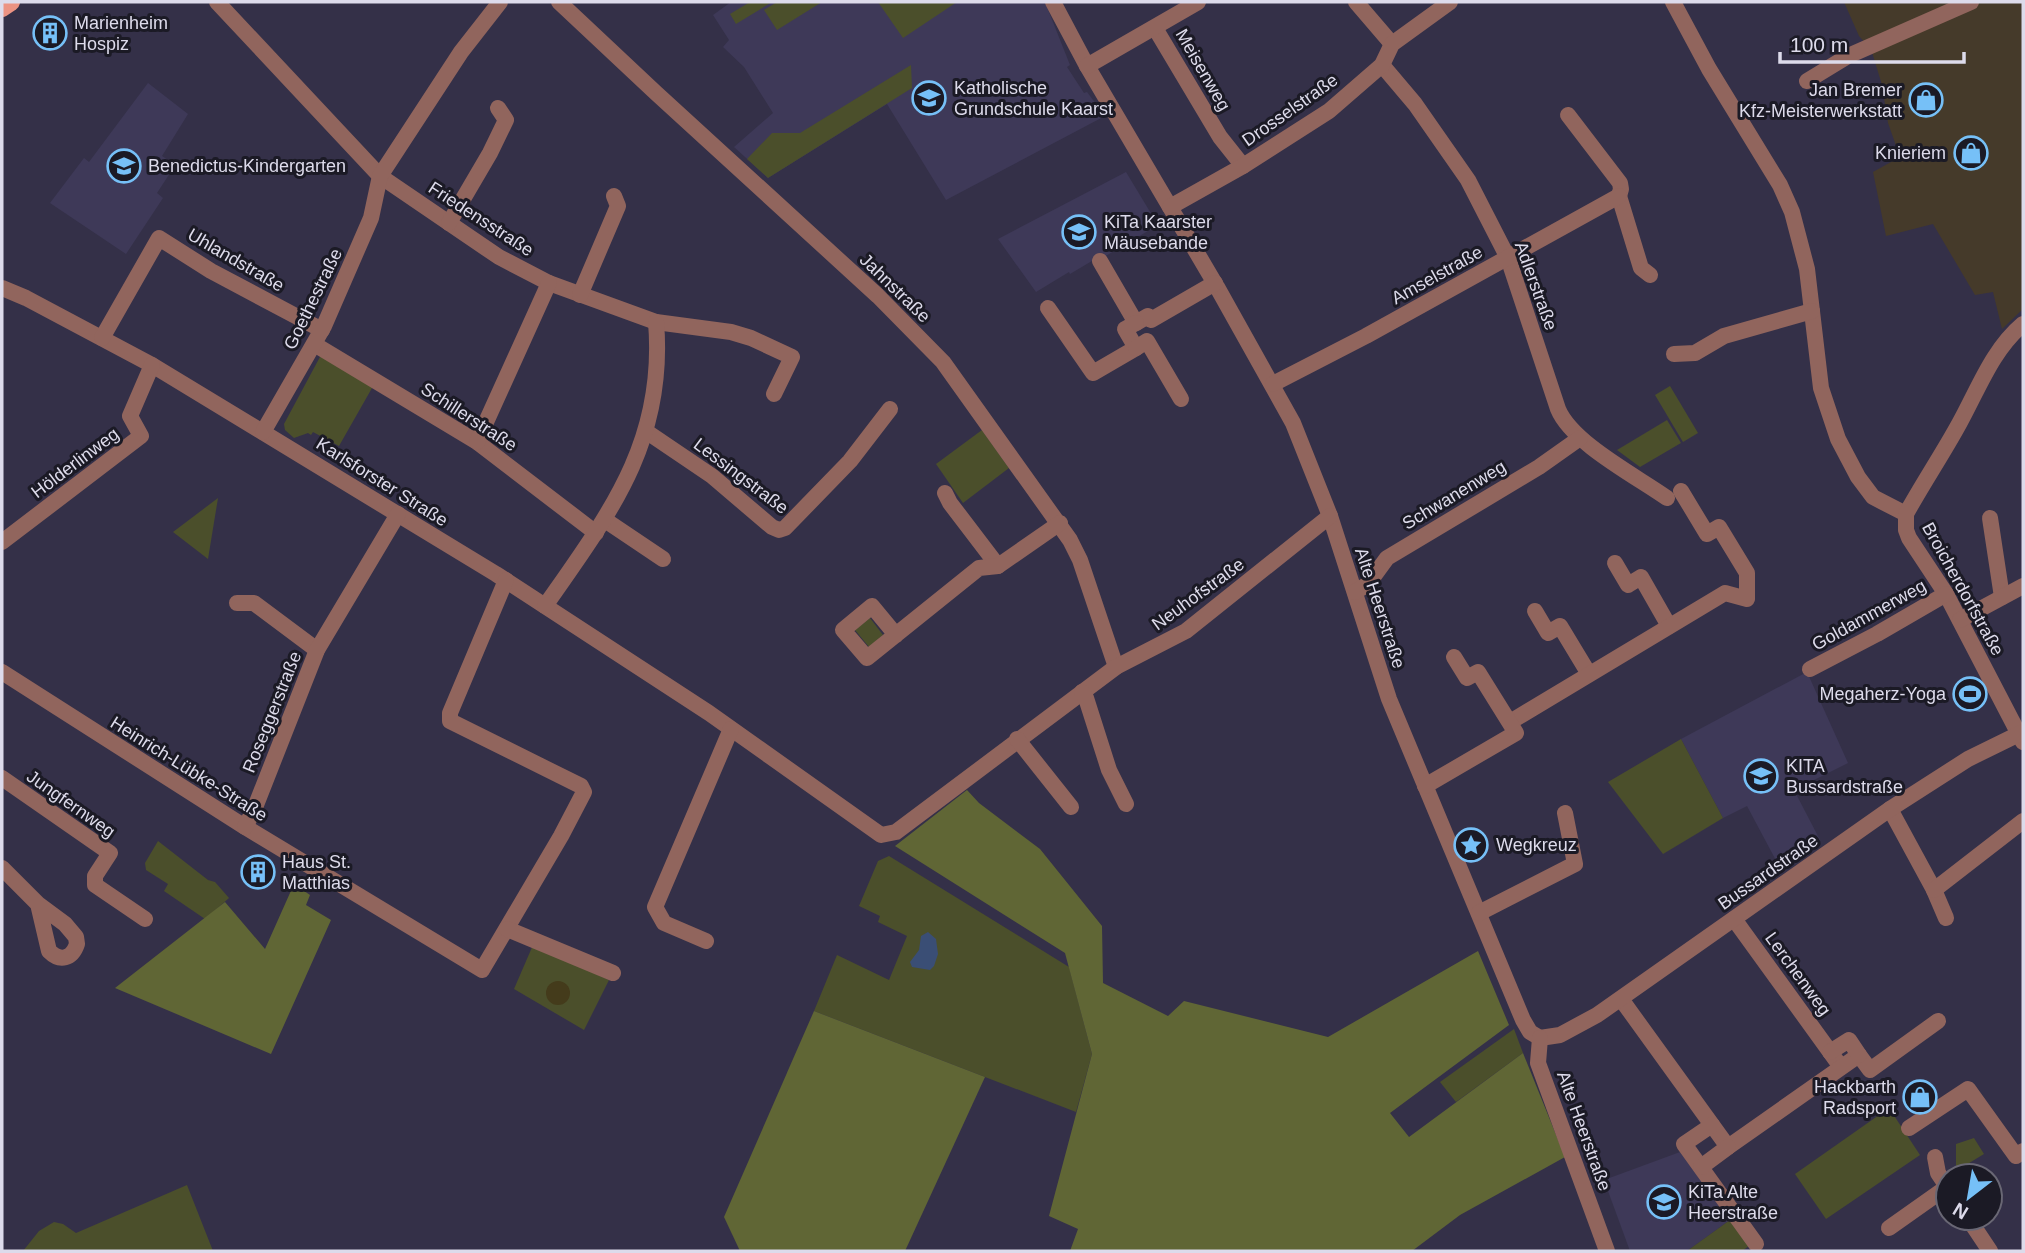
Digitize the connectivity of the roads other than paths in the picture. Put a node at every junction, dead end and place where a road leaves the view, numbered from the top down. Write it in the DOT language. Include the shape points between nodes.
graph roads {
  1 [pos="11,2"];
  2 [pos="217,2"];
  3 [pos="500,2"];
  4 [pos="1054,2"];
  5 [pos="1198,2"];
  6 [pos="1356,2"];
  7 [pos="1450,2"];
  8 [pos="1971,2"];
  9 [pos="565,3"];
  10 [pos="1676,3"];
  11 [pos="2,8"];
  12 [pos="1155,27"];
  13 [pos="1392,44"];
  14 [pos="1382,65"];
  15 [pos="1087,66"];
  16 [pos="1807,81"];
  17 [pos="498,108"];
  18 [pos="1568,115"];
  19 [pos="1242,166"];
  20 [pos="380,176"];
  21 [pos="614,196"];
  22 [pos="1619,196"];
  23 [pos="1170,207"];
  24 [pos="449,223"];
  25 [pos="1508,258"];
  26 [pos="1100,261"];
  27 [pos="1650,275"];
  28 [pos="549,283"];
  29 [pos="1215,283"];
  30 [pos="2,288"];
  31 [pos="580,295"];
  32 [pos="1048,308"];
  33 [pos="1812,311"];
  34 [pos="1144,321"];
  35 [pos="656,322"];
  36 [pos="2023,324"];
  37 [pos="318,337"];
  38 [pos="102,338"];
  39 [pos="1141,344"];
  40 [pos="1674,354"];
  41 [pos="152,365"];
  42 [pos="1273,384"];
  43 [pos="774,394"];
  44 [pos="1181,399"];
  45 [pos="890,410"];
  46 [pos="263,432"];
  47 [pos="647,432"];
  48 [pos="1580,438"];
  49 [pos="477,442"];
  50 [pos="946,493"];
  51 [pos="398,514"];
  52 [pos="1906,514"];
  53 [pos="1331,516"];
  54 [pos="1990,518"];
  55 [pos="1060,523"];
  56 [pos="600,526"];
  57 [pos="2,542"];
  58 [pos="663,559"];
  59 [pos="1615,564"];
  60 [pos="998,566"];
  61 [pos="506,580"];
  62 [pos="2023,586"];
  63 [pos="1355,592"];
  64 [pos="1946,594"];
  65 [pos="2002,597"];
  66 [pos="237,603"];
  67 [pos="545,606"];
  68 [pos="1535,611"];
  69 [pos="1961,620"];
  70 [pos="1669,626"];
  71 [pos="896,635"];
  72 [pos="317,650"];
  73 [pos="1454,657"];
  74 [pos="1116,667"];
  75 [pos="1810,669"];
  76 [pos="2,672"];
  77 [pos="1589,674"];
  78 [pos="1082,692"];
  79 [pos="1510,722"];
  80 [pos="731,729"];
  81 [pos="2022,736"];
  82 [pos="1017,739"];
  83 [pos="2,778"];
  84 [pos="1425,786"];
  85 [pos="1126,804"];
  86 [pos="1071,807"];
  87 [pos="1890,809"];
  88 [pos="1565,813"];
  89 [pos="2023,821"];
  90 [pos="245,827"];
  91 [pos="881,835"];
  92 [pos="2,869"];
  93 [pos="1934,890"];
  94 [pos="38,904"];
  95 [pos="1479,913"];
  96 [pos="1946,918"];
  97 [pos="145,919"];
  98 [pos="1734,919"];
  99 [pos="507,929"];
  100 [pos="705,941"];
  101 [pos="613,973"];
  102 [pos="1621,999"];
  103 [pos="1938,1021"];
  104 [pos="1539,1038"];
  105 [pos="1830,1052"];
  106 [pos="1859,1055"];
  107 [pos="1841,1067"];
  108 [pos="1712,1125"];
  109 [pos="1909,1128"];
  110 [pos="1728,1147"];
  111 [pos="2023,1151"];
  112 [pos="1935,1157"];
  113 [pos="1936,1162"];
  114 [pos="1701,1167"];
  115 [pos="1934,1197"];
  116 [pos="1889,1228"];
  117 [pos="1977,1232"];
  118 [pos="1756,1244"];
  119 [pos="1607,1251"];
  120 [pos="1990,1251"];
  1 -- 11 [label="main road"];
  2 -- 20 [label="street, Friedensstraße"];
  3 -- 20 [label="street, Goethestraße" via="461,52"];
  4 -- 15 [label="street, Alte Heerstraße"];
  5 -- 12 [label="street"];
  6 -- 13 [label="street"];
  7 -- 13 [label="street, Drosselstraße"];
  8 -- 16 [label="street" via="1848,56"];
  9 -- 55 [label="street, Jahnstraße" via="943,362"];
  10 -- 33 [label="street, Broicherdorfstraße" via="1709,69 1786,197 1807,269"];
  12 -- 15 [label="street"];
  12 -- 19 [label="street, Meisenweg" via="1207,117"];
  13 -- 14 [label="street, Drosselstraße"];
  14 -- 19 [label="street, Drosselstraße" via="1329,111"];
  14 -- 25 [label="street, Adlerstraße" via="1468,180"];
  15 -- 23 [label="street, Alte Heerstraße"];
  17 -- 24 [label="street" via="506,120"];
  18 -- 22 [label="street" via="1620,183"];
  19 -- 23 [label="street, Drosselstraße"];
  20 -- 24 [label="street, Friedensstraße"];
  20 -- 37 [label="street, Goethestraße" via="366,230"];
  21 -- 31 [label="street" via="618,206"];
  22 -- 25 [label="street, Amselstraße"];
  22 -- 27 [label="street" via="1641,268"];
  23 -- 29 [label="street, Alte Heerstraße"];
  24 -- 28 [label="street, Friedensstraße"];
  25 -- 42 [label="street, Amselstraße"];
  25 -- 48 [label="street, Adlerstraße" via="1558,410"];
  26 -- 34 [label="street"];
  28 -- 31 [label="street, Friedensstraße"];
  28 -- 49 [label="street"];
  29 -- 34 [label="street"];
  29 -- 42 [label="street, Alte Heerstraße"];
  30 -- 38 [label="street, Karlsforster Straße"];
  31 -- 35 [label="street, Friedensstraße"];
  32 -- 39 [label="street" via="1093,373"];
  33 -- 40 [label="street" via="1724,336 1695,352"];
  33 -- 52 [label="street, Broicherdorfstraße" via="1821,388 1838,439 1873,497"];
  34 -- 39 [label="street" via="1159,335"];
  34 -- 39 [label="street" via="1125,329"];
  35 -- 43 [label="street, Friedensstraße" via="731,332 792,358"];
  35 -- 47 [label="street" via="659,353"];
  36 -- 52 [label="street" via="1990,365"];
  37 -- 38 [label="street, Uhlandstraße" via="159,238"];
  37 -- 46 [label="street, Goethestraße"];
  37 -- 49 [label="street, Schillerstraße"];
  38 -- 41 [label="street, Karlsforster Straße"];
  39 -- 44 [label="street"];
  41 -- 46 [label="street, Karlsforster Straße"];
  41 -- 57 [label="street, Hölderlinweg" via="130,416 141,436"];
  42 -- 53 [label="street, Alte Heerstraße"];
  45 -- 47 [label="street, Lessingstraße" via="850,461 779,530"];
  46 -- 51 [label="street, Karlsforster Straße"];
  47 -- 56 [label="street"];
  48 -- 63 [label="street, Schwanenweg" via="1387,558 1368,584"];
  48 -- 70 [label="street, Adlerstraße" via="1674,494 1707,534 1719,527 1747,573 1747,599 1724,593"];
  49 -- 56 [label="street, Schillerstraße"];
  50 -- 60 [label="street"];
  51 -- 61 [label="street, Karlsforster Straße"];
  51 -- 72 [label="street, Roseggerstraße"];
  52 -- 64 [label="street, Broicherdorfstraße" via="1909,538"];
  53 -- 63 [label="street, Alte Heerstraße"];
  53 -- 74 [label="street, Neuhofstraße" via="1186,631"];
  54 -- 65 [label="street"];
  55 -- 60 [label="street"];
  55 -- 74 [label="street, Jahnstraße" via="1080,560"];
  56 -- 58 [label="street, Schillerstraße"];
  56 -- 67 [label="street"];
  59 -- 70 [label="street" via="1628,585 1641,577"];
  60 -- 71 [label="street" via="979,568"];
  61 -- 67 [label="street, Karlsforster Straße"];
  61 -- 99 [label="street" via="450,721 581,786 584,792"];
  62 -- 65 [label="street"];
  63 -- 84 [label="street, Alte Heerstraße" via="1389,699"];
  64 -- 69 [label="street, Broicherdorfstraße"];
  64 -- 75 [label="street, Goldammerweg"];
  65 -- 69 [label="street"];
  66 -- 72 [label="street, Roseggerstraße" via="254,603"];
  67 -- 80 [label="street, Karlsforster Straße"];
  68 -- 77 [label="street" via="1548,633 1560,626"];
  69 -- 81 [label="street, Broicherdorfstraße"];
  70 -- 77 [label="street"];
  72 -- 90 [label="street, Roseggerstraße"];
  73 -- 79 [label="street" via="1467,678 1478,671"];
  74 -- 78 [label="street, Neuhofstraße"];
  76 -- 90 [label="street, Heinrich-Lübke-Straße"];
  77 -- 79 [label="street"];
  78 -- 82 [label="street, Neuhofstraße"];
  78 -- 85 [label="street"];
  79 -- 84 [label="street" via="1516,733"];
  80 -- 91 [label="street, Karlsforster Straße"];
  80 -- 100 [label="street" via="655,907 664,923"];
  81 -- 87 [label="street, Bussardstraße" via="1968,759"];
  82 -- 86 [label="street"];
  82 -- 91 [label="street, Neuhofstraße" via="896,832"];
  83 -- 97 [label="street, Jungfernweg" via="110,853 95,876 95,885"];
  84 -- 95 [label="street, Alte Heerstraße"];
  87 -- 93 [label="street"];
  87 -- 98 [label="street, Bussardstraße"];
  88 -- 95 [label="street" via="1575,864"];
  89 -- 93 [label="street"];
  90 -- 99 [label="street, Heinrich-Lübke-Straße" via="482,970"];
  92 -- 94 [label="street"];
  93 -- 96 [label="street"];
  95 -- 104 [label="street, Alte Heerstraße" via="1523,1020"];
  98 -- 102 [label="street, Bussardstraße"];
  98 -- 105 [label="street, Lerchenweg"];
  99 -- 101 [label="street"];
  102 -- 104 [label="street, Bussardstraße" via="1567,1031"];
  102 -- 108 [label="street"];
  103 -- 106 [label="street" via="1870,1070"];
  104 -- 119 [label="street, Alte Heerstraße" via="1538,1063"];
  105 -- 106 [label="street" via="1849,1040"];
  105 -- 107 [label="street, Lerchenweg"];
  106 -- 107 [label="street"];
  107 -- 110 [label="street"];
  108 -- 110 [label="street"];
  108 -- 114 [label="street" via="1684,1144"];
  109 -- 111 [label="street" via="1968,1089 2016,1156"];
  110 -- 114 [label="street"];
  112 -- 113 [label="street"];
  114 -- 118 [label="street"];
  115 -- 116 [label="street"];
  117 -- 120 [label="street"];
}
